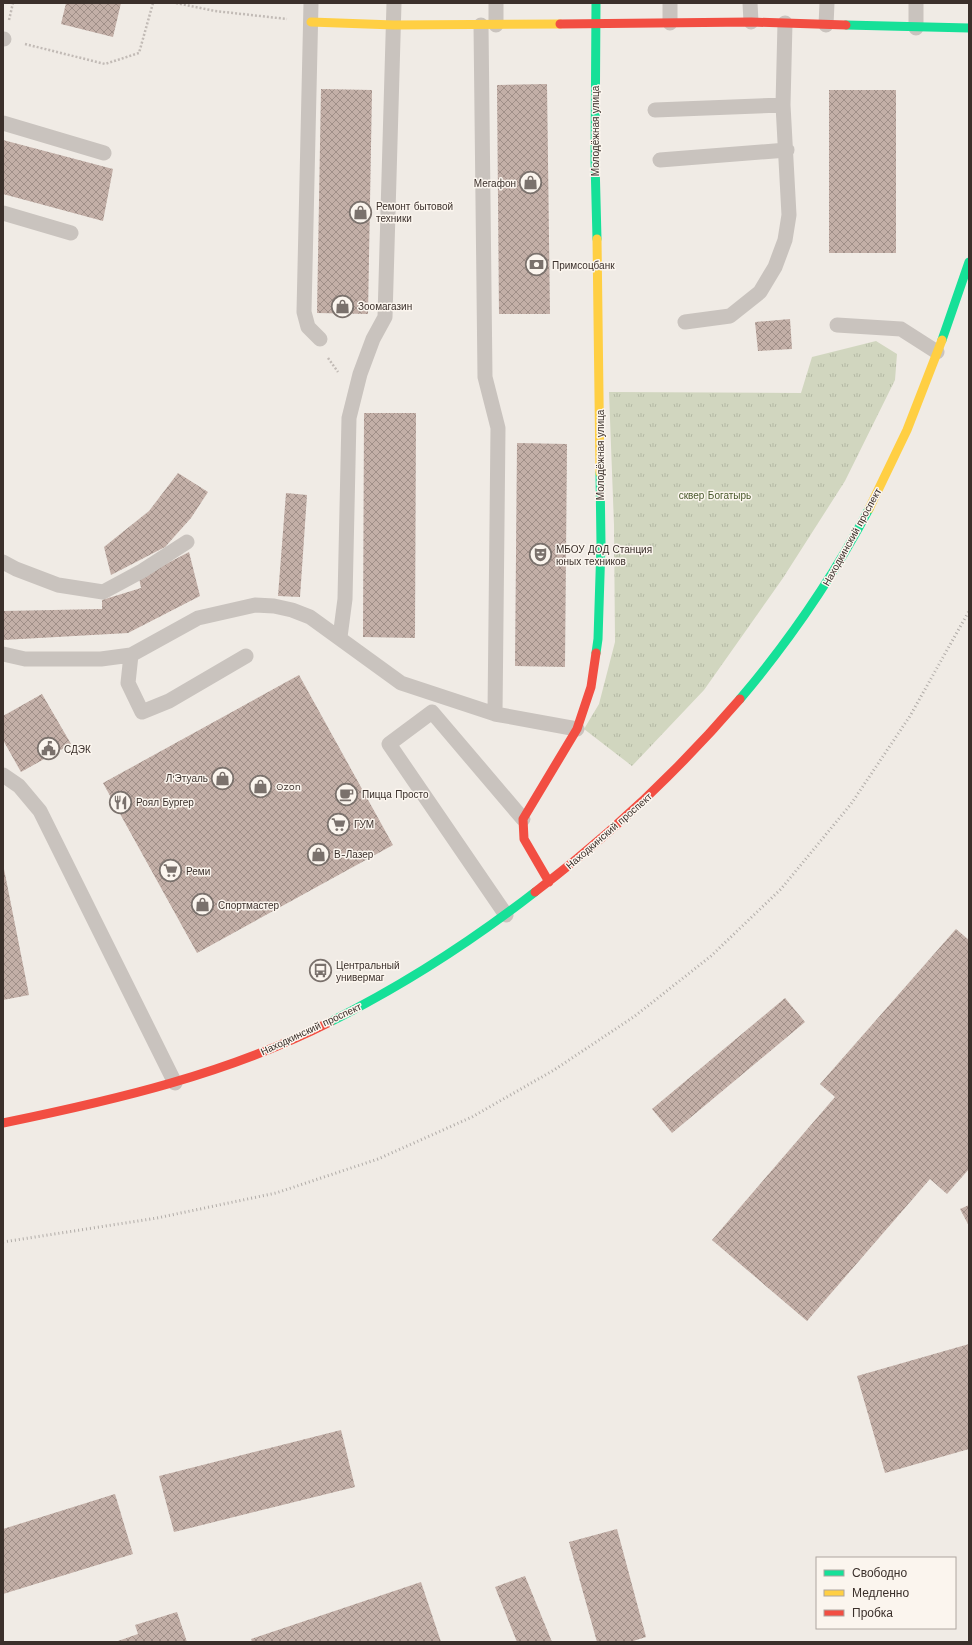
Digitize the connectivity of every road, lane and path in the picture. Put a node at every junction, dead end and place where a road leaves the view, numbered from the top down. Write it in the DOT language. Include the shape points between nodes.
graph roads {
  1 [pos="13,3"];
  2 [pos="153,3"];
  3 [pos="176,3"];
  4 [pos="311,3"];
  5 [pos="394,3"];
  6 [pos="496,3"];
  7 [pos="596,3"];
  8 [pos="670,3"];
  9 [pos="750,3"];
  10 [pos="827,3"];
  11 [pos="916,3"];
  12 [pos="311,22"];
  13 [pos="751,22"];
  14 [pos="595,23"];
  15 [pos="670,23"];
  16 [pos="785,23"];
  17 [pos="394,25"];
  18 [pos="481,25"];
  19 [pos="496,25"];
  20 [pos="826,25"];
  21 [pos="916,28"];
  22 [pos="969,28"];
  23 [pos="3,39"];
  24 [pos="783,105"];
  25 [pos="655,110"];
  26 [pos="3,123"];
  27 [pos="787,150"];
  28 [pos="104,153"];
  29 [pos="660,160"];
  30 [pos="3,213"];
  31 [pos="72,233"];
  32 [pos="969,262"];
  33 [pos="685,322"];
  34 [pos="837,325"];
  35 [pos="320,339"];
  36 [pos="937,352"];
  37 [pos="187,542"];
  38 [pos="3,562"];
  39 [pos="340,637"];
  40 [pos="3,654"];
  41 [pos="131,655"];
  42 [pos="246,656"];
  43 [pos="495,714"];
  44 [pos="577,729"];
  45 [pos="3,775"];
  46 [pos="523,819"];
  47 [pos="549,882"];
  48 [pos="506,915"];
  49 [pos="175,1083"];
  50 [pos="3,1123"];
  1 -- 23 [label="path"];
  2 -- 23 [label="path" via="139,53 105,64"];
  3 -- 12 [label="path" via="215,12"];
  4 -- 12 [label="lane"];
  5 -- 17 [label="lane"];
  6 -- 19 [label="lane"];
  7 -- 14 [label="street, Молодёжная улица"];
  8 -- 15 [label="lane"];
  9 -- 13 [label="lane"];
  10 -- 20 [label="lane"];
  11 -- 21 [label="lane"];
  12 -- 17 [label="street"];
  12 -- 35 [label="lane" via="304,312 308,327"];
  13 -- 15 [label="street"];
  13 -- 16 [label="street"];
  14 -- 15 [label="street"];
  14 -- 19 [label="street"];
  14 -- 44 [label="street, Молодёжная улица" via="600,536 598,639 591,687"];
  16 -- 20 [label="street"];
  16 -- 24 [label="lane"];
  17 -- 18 [label="street"];
  17 -- 39 [label="lane" via="385,317 373,339 360,374 350,418 345,599"];
  18 -- 19 [label="street"];
  18 -- 43 [label="lane" via="485,377 498,428"];
  20 -- 21 [label="street"];
  21 -- 22 [label="street"];
  24 -- 25 [label="lane"];
  24 -- 27 [label="lane"];
  26 -- 28 [label="lane"];
  27 -- 29 [label="lane"];
  27 -- 33 [label="lane" via="789,215 784,240 772,273 760,292 730,316"];
  30 -- 31 [label="lane"];
  32 -- 36 [label="street, Находкинский проспект"];
  34 -- 36 [label="lane" via="901,329"];
  36 -- 47 [label="street, Находкинский проспект" via="874,502 834,573 788,640 728,714 666,779 607,835"];
  37 -- 38 [label="lane" via="103,592 58,585"];
  39 -- 41 [label="lane" via="310,617 292,610 255,605 198,618"];
  39 -- 43 [label="lane" via="401,683"];
  40 -- 41 [label="lane" via="25,659 101,659"];
  41 -- 42 [label="lane" via="128,683 142,712 169,701"];
  43 -- 44 [label="lane"];
  44 -- 46 [label="street, Молодёжная улица"];
  45 -- 49 [label="lane" via="19,786 40,811"];
  46 -- 47 [label="street" via="524,839"];
  46 -- 48 [label="lane" via="432,712 389,744"];
  47 -- 48 [label="street, Находкинский проспект"];
  48 -- 49 [label="street, Находкинский проспект" via="474,938 345,1015 253,1056"];
  49 -- 50 [label="street, Находкинский проспект" via="94,1105"];
}
